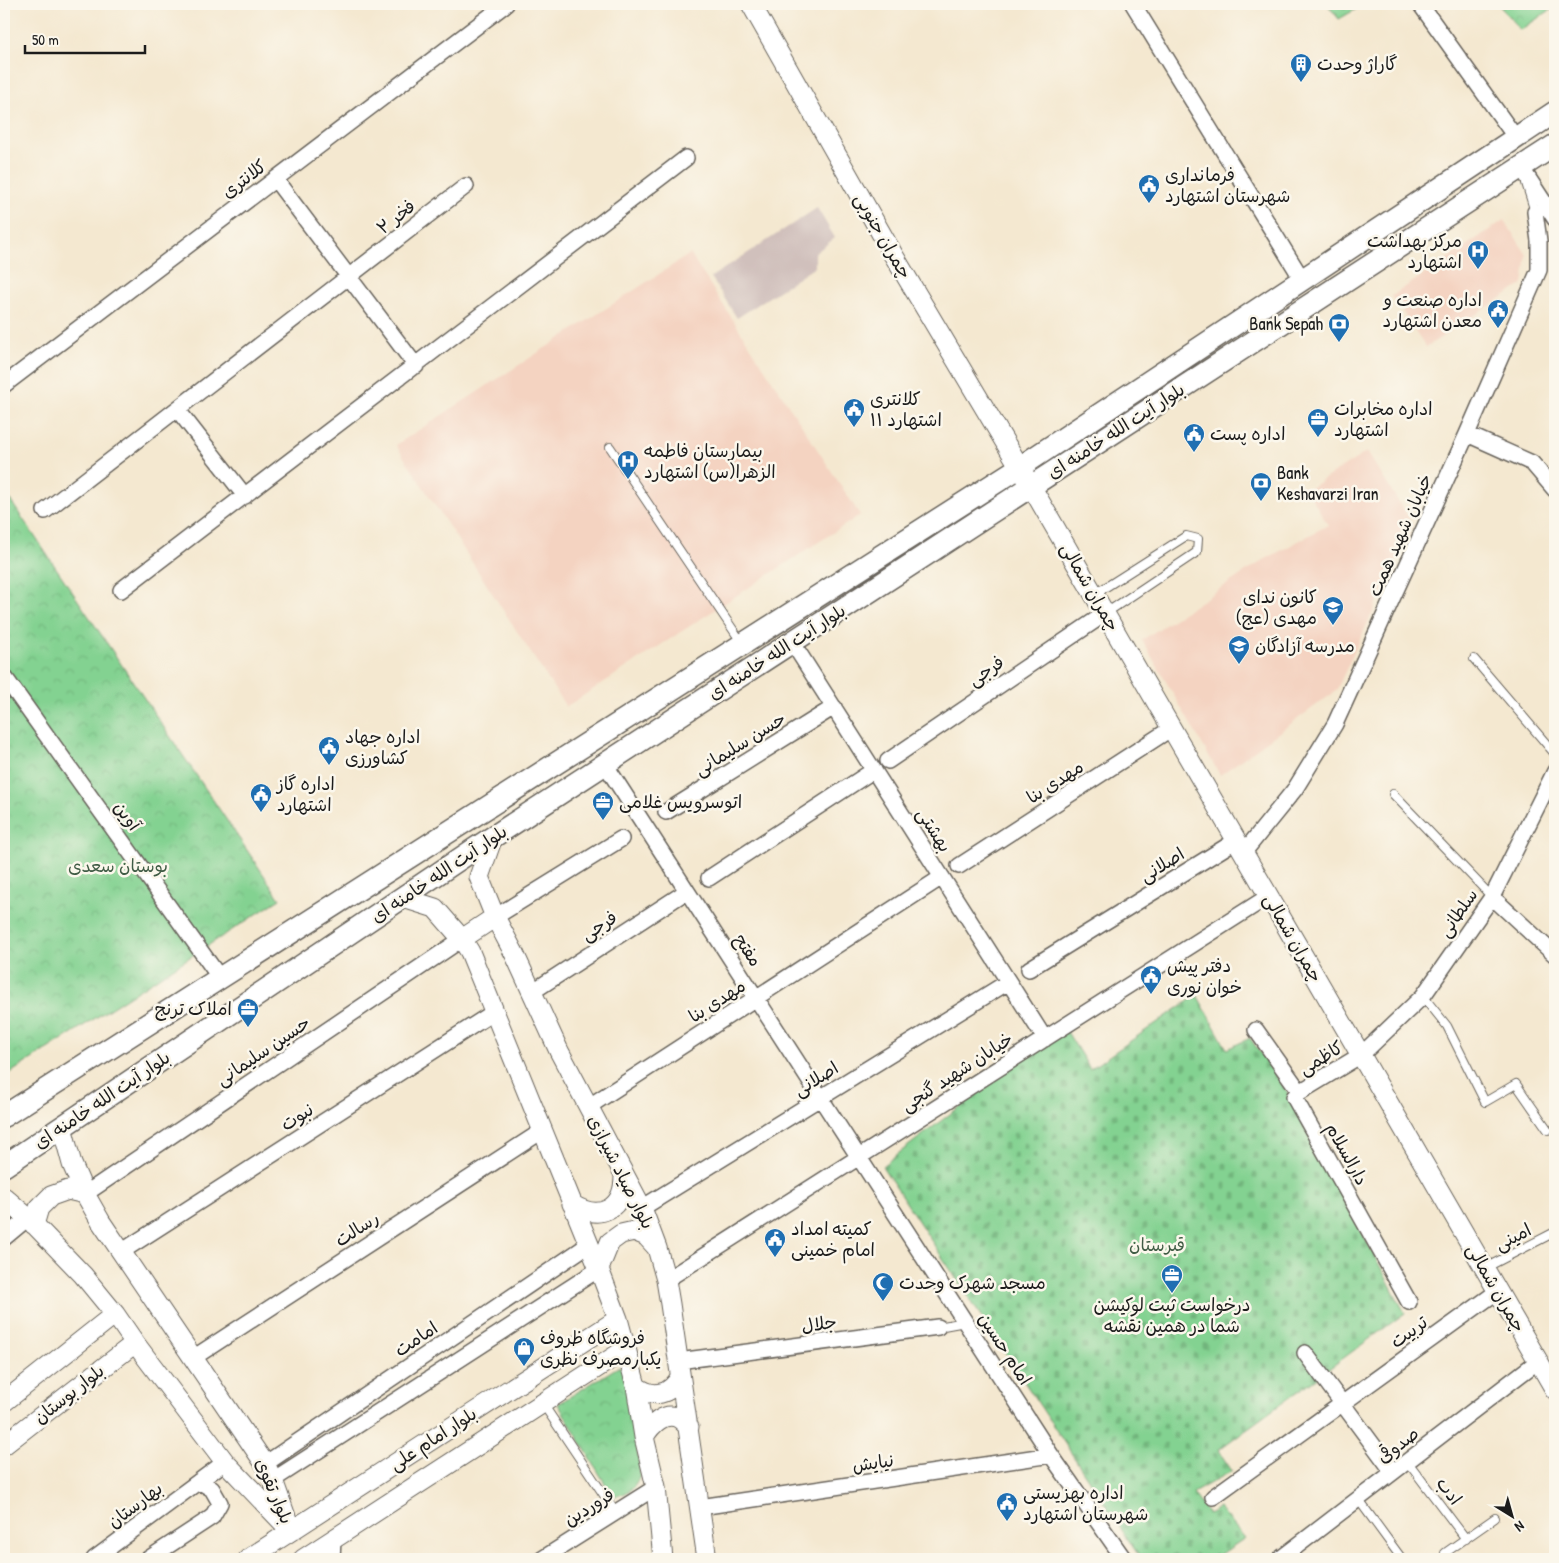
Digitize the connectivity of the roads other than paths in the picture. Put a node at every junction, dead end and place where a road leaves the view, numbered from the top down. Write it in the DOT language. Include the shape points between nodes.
graph roads {
  1 [pos="506,4"];
  2 [pos="751,4"];
  3 [pos="1134,4"];
  4 [pos="1420,4"];
  5 [pos="1555,112"];
  6 [pos="1516,138"];
  7 [pos="1555,145"];
  8 [pos="686,158"];
  9 [pos="1521,167"];
  10 [pos="275,179"];
  11 [pos="466,186"];
  12 [pos="1534,212"];
  13 [pos="1555,219"];
  14 [pos="349,277"];
  15 [pos="1302,280"];
  16 [pos="416,366"];
  17 [pos="4,385"];
  18 [pos="177,409"];
  19 [pos="1467,434"];
  20 [pos="610,447"];
  21 [pos="1020,467"];
  22 [pos="1032,486"];
  23 [pos="1555,490"];
  24 [pos="245,496"];
  25 [pos="45,511"];
  26 [pos="122,590"];
  27 [pos="1094,594"];
  28 [pos="1106,613"];
  29 [pos="792,642"];
  30 [pos="743,645"];
  31 [pos="1474,659"];
  32 [pos="4,676"];
  33 [pos="834,707"];
  34 [pos="1172,728"];
  35 [pos="1555,754"];
  36 [pos="888,760"];
  37 [pos="605,764"];
  38 [pos="874,770"];
  39 [pos="1555,771"];
  40 [pos="1393,794"];
  41 [pos="666,812"];
  42 [pos="493,837"];
  43 [pos="621,839"];
  44 [pos="1240,846"];
  45 [pos="959,866"];
  46 [pos="942,877"];
  47 [pos="708,878"];
  48 [pos="687,891"];
  49 [pos="1269,896"];
  50 [pos="1492,897"];
  51 [pos="403,898"];
  52 [pos="495,917"];
  53 [pos="462,939"];
  54 [pos="1555,955"];
  55 [pos="1029,969"];
  56 [pos="220,978"];
  57 [pos="1008,982"];
  58 [pos="532,992"];
  59 [pos="1423,996"];
  60 [pos="756,998"];
  61 [pos="494,1012"];
  62 [pos="1256,1030"];
  63 [pos="1045,1039"];
  64 [pos="1361,1055"];
  65 [pos="1300,1092"];
  66 [pos="821,1098"];
  67 [pos="588,1107"];
  68 [pos="4,1116"];
  69 [pos="62,1126"];
  70 [pos="1548,1130"];
  71 [pos="542,1131"];
  72 [pos="859,1157"];
  73 [pos="4,1166"];
  74 [pos="624,1176"];
  75 [pos="84,1194"];
  76 [pos="4,1196"];
  77 [pos="572,1204"];
  78 [pos="642,1208"];
  79 [pos="31,1222"];
  80 [pos="1555,1232"];
  81 [pos="4,1238"];
  82 [pos="588,1246"];
  83 [pos="657,1248"];
  84 [pos="121,1252"];
  85 [pos="1485,1268"];
  86 [pos="599,1270"];
  87 [pos="666,1280"];
  88 [pos="1498,1291"];
  89 [pos="1409,1302"];
  90 [pos="115,1314"];
  91 [pos="618,1319"];
  92 [pos="965,1322"];
  93 [pos="938,1327"];
  94 [pos="134,1343"];
  95 [pos="626,1349"];
  96 [pos="1305,1353"];
  97 [pos="193,1358"];
  98 [pos="1538,1361"];
  99 [pos="679,1369"];
  100 [pos="636,1386"];
  101 [pos="1555,1390"];
  102 [pos="4,1402"];
  103 [pos="543,1404"];
  104 [pos="1342,1404"];
  105 [pos="689,1427"];
  106 [pos="644,1437"];
  107 [pos="4,1445"];
  108 [pos="1051,1455"];
  109 [pos="1407,1461"];
  110 [pos="225,1462"];
  111 [pos="269,1472"];
  112 [pos="1393,1472"];
  113 [pos="198,1481"];
  114 [pos="656,1487"];
  115 [pos="1213,1498"];
  116 [pos="1358,1499"];
  117 [pos="700,1507"];
  118 [pos="616,1512"];
  119 [pos="1495,1518"];
  120 [pos="291,1531"];
  121 [pos="333,1540"];
  122 [pos="1466,1540"];
  123 [pos="1445,1552"];
  124 [pos="1289,1555"];
  125 [pos="94,1559"];
  126 [pos="148,1559"];
  127 [pos="248,1559"];
  128 [pos="303,1559"];
  129 [pos="332,1559"];
  130 [pos="542,1559"];
  131 [pos="663,1559"];
  132 [pos="707,1559"];
  133 [pos="1124,1559"];
  134 [pos="1402,1559"];
  1 -- 10 [label="street, کلانتری"];
  2 -- 21 [label="street, چمران جنوبی" via="894,256"];
  3 -- 15 [label="street"];
  4 -- 6 [label="street"];
  5 -- 6 [label="main road, بلوار آیت الله خامنه ای"];
  6 -- 15 [label="main road, بلوار آیت الله خامنه ای"];
  7 -- 9 [label="main road, بلوار آیت الله خامنه ای"];
  8 -- 16 [label="street"];
  9 -- 12 [label="lane"];
  9 -- 13 [label="street"];
  9 -- 22 [label="main road, بلوار آیت الله خامنه ای"];
  10 -- 14 [label="street"];
  10 -- 17 [label="street, کلانتری"];
  11 -- 14 [label="street, فخر ۲"];
  12 -- 19 [label="street, خیابان شهید همت" via="1539,270"];
  14 -- 16 [label="street"];
  14 -- 18 [label="street, فخر ۲"];
  15 -- 21 [label="main road, بلوار آیت الله خامنه ای"];
  16 -- 24 [label="street"];
  18 -- 24 [label="street"];
  18 -- 25 [label="street, فخر ۲"];
  19 -- 23 [label="street" via="1532,463"];
  19 -- 44 [label="street, خیابان شهید همت" via="1335,724 1295,789"];
  20 -- 30 [label="lane"];
  21 -- 22 [label="street, چمران جنوبی"];
  21 -- 30 [label="main road, بلوار آیت الله خامنه ای"];
  22 -- 27 [label="street, چمران شمالی"];
  22 -- 29 [label="main road, بلوار آیت الله خامنه ای"];
  24 -- 26 [label="street"];
  27 -- 28 [label="street, چمران شمالی"];
  27 -- 28 [label="lane" via="1186,536 1198,540 1197,552"];
  28 -- 34 [label="street, چمران شمالی"];
  28 -- 36 [label="street, فرجی"];
  29 -- 33 [label="street, بهشتی"];
  29 -- 37 [label="main road, بلوار آیت الله خامنه ای"];
  30 -- 56 [label="main road, بلوار آیت الله خامنه ای"];
  31 -- 35 [label="lane"];
  32 -- 56 [label="street, آوین"];
  33 -- 38 [label="street, بهشتی"];
  33 -- 41 [label="street, حسن سلیمانی"];
  34 -- 44 [label="street, چمران شمالی"];
  34 -- 45 [label="street, مهدی بنا"];
  37 -- 42 [label="main road, بلوار آیت الله خامنه ای"];
  37 -- 48 [label="street, مفتح"];
  38 -- 46 [label="street, بهشتی"];
  38 -- 47 [label="street"];
  39 -- 50 [label="street, سلطانی"];
  40 -- 50 [label="lane"];
  42 -- 51 [label="main road, بلوار آیت الله خامنه ای"];
  42 -- 52 [label="street, بلوار صیاد شیرازی" via="479,877"];
  43 -- 52 [label="street"];
  44 -- 49 [label="street, چمران شمالی"];
  44 -- 55 [label="street, اصلانی"];
  46 -- 57 [label="street, بهشتی"];
  46 -- 60 [label="street, مهدی بنا"];
  48 -- 58 [label="street, فرجی"];
  48 -- 60 [label="street, مفتح"];
  49 -- 63 [label="street, خیابان شهید گنجی"];
  49 -- 64 [label="street, چمران شمالی"];
  50 -- 54 [label="street"];
  50 -- 59 [label="street, سلطانی"];
  51 -- 53 [label="street" via="435,908"];
  51 -- 69 [label="main road, بلوار آیت الله خامنه ای"];
  52 -- 53 [label="street"];
  52 -- 58 [label="street, بلوار صیاد شیرازی"];
  53 -- 61 [label="street"];
  53 -- 75 [label="street, حسین سلیمانی"];
  56 -- 68 [label="main road, بلوار آیت الله خامنه ای"];
  57 -- 63 [label="street, بهشتی"];
  57 -- 66 [label="street, اصلانی"];
  58 -- 67 [label="street, بلوار صیاد شیرازی"];
  59 -- 64 [label="street, سلطانی"];
  59 -- 70 [label="lane" via="1447,1026 1485,1102 1516,1084"];
  60 -- 66 [label="street, مفتح"];
  60 -- 67 [label="street, مهدی بنا"];
  61 -- 71 [label="street"];
  61 -- 84 [label="street, نبوت"];
  62 -- 65 [label="street, دارالسلام"];
  63 -- 72 [label="street, خیابان شهید گنجی"];
  64 -- 65 [label="street, کاظمی"];
  64 -- 85 [label="street, چمران شمالی"];
  65 -- 89 [label="street, دارالسلام" via="1294,1097"];
  66 -- 72 [label="street, مفتح"];
  66 -- 78 [label="street, اصلانی"];
  67 -- 74 [label="street, بلوار صیاد شیرازی"];
  69 -- 73 [label="main road, بلوار آیت الله خامنه ای"];
  69 -- 75 [label="street, بلوار تقوی"];
  71 -- 77 [label="street"];
  71 -- 97 [label="street, رسالت"];
  72 -- 87 [label="street, خیابان شهید گنجی"];
  72 -- 92 [label="street, امام حسین"];
  74 -- 77 [label="street" via="624,1189 619,1201 609,1209 596,1213 583,1211"];
  74 -- 78 [label="street, بلوار صیاد شیرازی"];
  75 -- 79 [label="street" via="68,1190 51,1196"];
  75 -- 84 [label="street, بلوار تقوی"];
  76 -- 79 [label="street, بلوار تقوی"];
  77 -- 82 [label="street"];
  78 -- 83 [label="street, بلوار صیاد شیرازی"];
  79 -- 81 [label="street"];
  79 -- 90 [label="street, بلوار تقوی" via="83,1275"];
  80 -- 85 [label="lane, امینی"];
  82 -- 86 [label="street"];
  82 -- 111 [label="street, امامت"];
  83 -- 86 [label="street" via="646,1236 634,1231 621,1234 610,1242"];
  83 -- 87 [label="street, بلوار صیاد شیرازی"];
  84 -- 97 [label="street, بلوار تقوی"];
  85 -- 88 [label="street, چمران شمالی"];
  86 -- 91 [label="street"];
  86 -- 111 [label="street"];
  87 -- 99 [label="street, بلوار صیاد شیرازی"];
  88 -- 98 [label="street, چمران شمالی"];
  88 -- 104 [label="street, تربیت"];
  90 -- 94 [label="street, بلوار تقوی"];
  90 -- 102 [label="street, بلوار بوستان"];
  91 -- 95 [label="street"];
  91 -- 120 [label="street, بلوار امام علی"];
  92 -- 93 [label="lane, جلال"];
  92 -- 108 [label="street, امام حسین"];
  93 -- 99 [label="street, جلال"];
  94 -- 107 [label="street, بلوار بوستان"];
  94 -- 110 [label="street, بلوار تقوی"];
  95 -- 100 [label="street"];
  95 -- 103 [label="street, بلوار امام علی"];
  96 -- 104 [label="street"];
  97 -- 111 [label="street, بلوار تقوی"];
  98 -- 101 [label="street, چمران شمالی"];
  98 -- 109 [label="street, صدوقی"];
  99 -- 100 [label="street" via="676,1385 669,1391 652,1394"];
  99 -- 105 [label="street, بلوار صیاد شیرازی"];
  100 -- 106 [label="street"];
  103 -- 118 [label="lane"];
  103 -- 121 [label="street, بلوار امام علی"];
  104 -- 112 [label="street"];
  104 -- 115 [label="street, تربیت"];
  105 -- 106 [label="street" via="678,1418 668,1417 657,1421"];
  105 -- 117 [label="street, بلوار صیاد شیرازی"];
  106 -- 114 [label="street"];
  108 -- 117 [label="street, نیایش"];
  108 -- 133 [label="street, امام حسین"];
  109 -- 112 [label="street, صدوقی"];
  109 -- 122 [label="lane, ادب"];
  110 -- 113 [label="street, بهارستان"];
  110 -- 120 [label="street, بلوار تقوی"];
  111 -- 120 [label="street, بلوار تقوی"];
  112 -- 116 [label="street, صدوقی"];
  113 -- 125 [label="street, بهارستان"];
  113 -- 126 [label="street" via="212,1489 220,1503 212,1518"];
  114 -- 118 [label="street, فروردین"];
  114 -- 131 [label="street"];
  116 -- 124 [label="street, صدوقی"];
  116 -- 134 [label="lane"];
  117 -- 132 [label="street, بلوار صیاد شیرازی"];
  118 -- 130 [label="street, فروردین"];
  119 -- 122 [label="lane"];
  120 -- 127 [label="street, بلوار امام علی"];
  121 -- 128 [label="street, بلوار امام علی"];
  121 -- 129 [label="street"];
  122 -- 123 [label="lane"];
}
